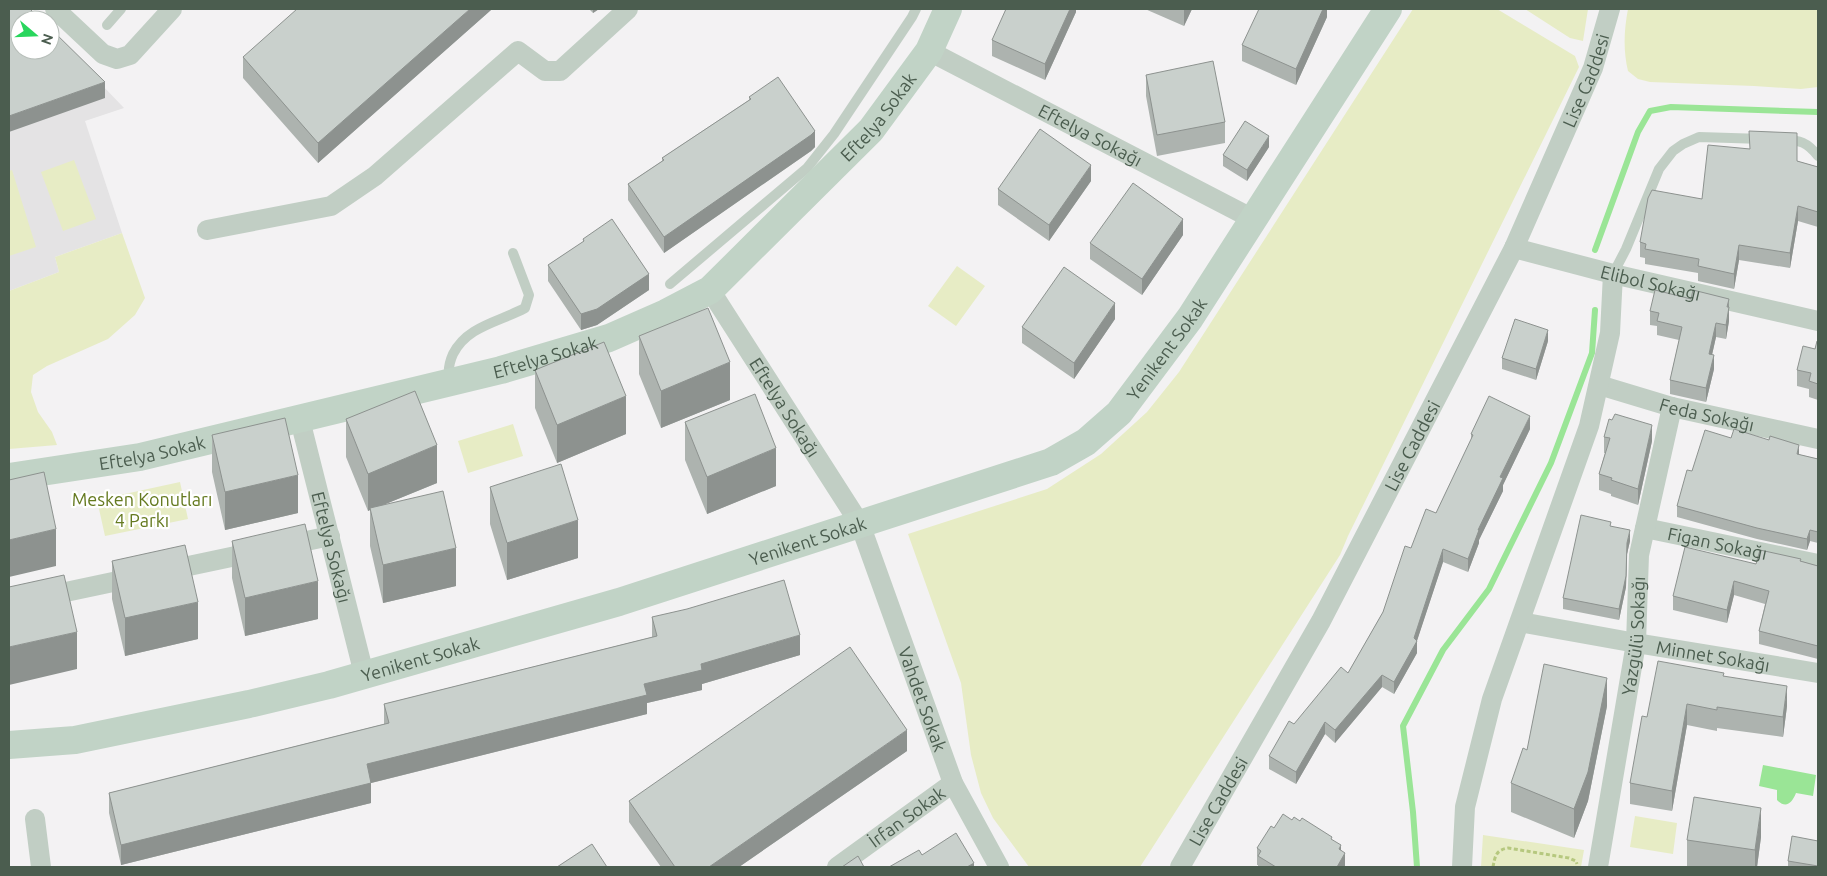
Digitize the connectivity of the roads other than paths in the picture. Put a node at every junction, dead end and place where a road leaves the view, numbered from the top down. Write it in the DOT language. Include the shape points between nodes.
graph roads {
  1 [pos="55,9"];
  2 [pos="121,9"];
  3 [pos="172,9"];
  4 [pos="628,9"];
  5 [pos="916,9"];
  6 [pos="948,9"];
  7 [pos="1388,9"];
  8 [pos="1610,9"];
  9 [pos="107,25"];
  10 [pos="929,50"];
  11 [pos="1818,156"];
  12 [pos="1253,218"];
  13 [pos="207,230"];
  14 [pos="1514,248"];
  15 [pos="513,254"];
  16 [pos="1614,274"];
  17 [pos="670,284"];
  18 [pos="710,290"];
  19 [pos="1816,316"];
  20 [pos="450,383"];
  21 [pos="1599,386"];
  22 [pos="1672,407"];
  23 [pos="300,420"];
  24 [pos="1818,439"];
  25 [pos="9,477"];
  26 [pos="860,524"];
  27 [pos="1645,528"];
  28 [pos="330,536"];
  29 [pos="1818,564"];
  30 [pos="9,604"];
  31 [pos="1520,622"];
  32 [pos="1636,643"];
  33 [pos="1818,673"];
  34 [pos="364,674"];
  35 [pos="9,745"];
  36 [pos="953,783"];
  37 [pos="35,818"];
  38 [pos="1588,866"];
  39 [pos="41,867"];
  40 [pos="837,867"];
  41 [pos="1000,867"];
  42 [pos="1180,867"];
  43 [pos="1462,867"];
  1 -- 3 [label="street" via="103,54 117,59 130,55"];
  2 -- 9 [label="lane"];
  4 -- 13 [label="street" via="560,71 545,72 518,51 375,176 331,206"];
  5 -- 17 [label="lane" via="834,134 807,168"];
  6 -- 10 [label="street, Eftelya Sokak"];
  7 -- 12 [label="street, Yenikent Sokak"];
  8 -- 14 [label="street, Lise Caddesi" via="1594,68"];
  10 -- 12 [label="street, Eftelya Sokağı"];
  10 -- 18 [label="street, Eftelya Sokak" via="871,130"];
  11 -- 16 [label="lane" via="1800,140 1699,136 1683,144 1659,169"];
  12 -- 26 [label="street, Yenikent Sokak" via="1190,318 1137,390 1119,413 1086,442 1051,462"];
  14 -- 16 [label="street, Elibol Sokağı"];
  14 -- 42 [label="street, Lise Caddesi" via="1321,621"];
  15 -- 20 [label="lane" via="529,295 525,308 463,338 449,364"];
  16 -- 19 [label="street, Elibol Sokağı"];
  16 -- 21 [label="street" via="1610,333"];
  18 -- 20 [label="street, Eftelya Sokak" via="609,338"];
  18 -- 26 [label="street, Eftelya Sokağı"];
  20 -- 23 [label="street, Eftelya Sokak"];
  21 -- 22 [label="street, Feda Sokağı"];
  21 -- 31 [label="street" via="1590,426"];
  22 -- 24 [label="street, Feda Sokağı"];
  22 -- 27 [label="street, Yazgülü Sokağı"];
  23 -- 25 [label="street, Eftelya Sokak" via="140,457"];
  23 -- 28 [label="street, Eftelya Sokağı"];
  26 -- 34 [label="street, Yenikent Sokak" via="619,602"];
  26 -- 36 [label="street, Vahdet Sokak"];
  27 -- 29 [label="street, Figan Sokağı"];
  27 -- 32 [label="street, Yazgülü Sokağı" via="1639,555"];
  28 -- 30 [label="street"];
  28 -- 34 [label="street, Eftelya Sokağı"];
  31 -- 32 [label="street, Minnet Sokağı"];
  31 -- 43 [label="street" via="1492,700 1465,806"];
  32 -- 33 [label="street, Minnet Sokağı"];
  32 -- 38 [label="street, Yazgülü Sokağı"];
  34 -- 35 [label="street, Yenikent Sokak" via="249,704 75,740"];
  36 -- 40 [label="street, İrfan Sokak"];
  36 -- 41 [label="street, Vahdet Sokak"];
  37 -- 39 [label="street"];
}
